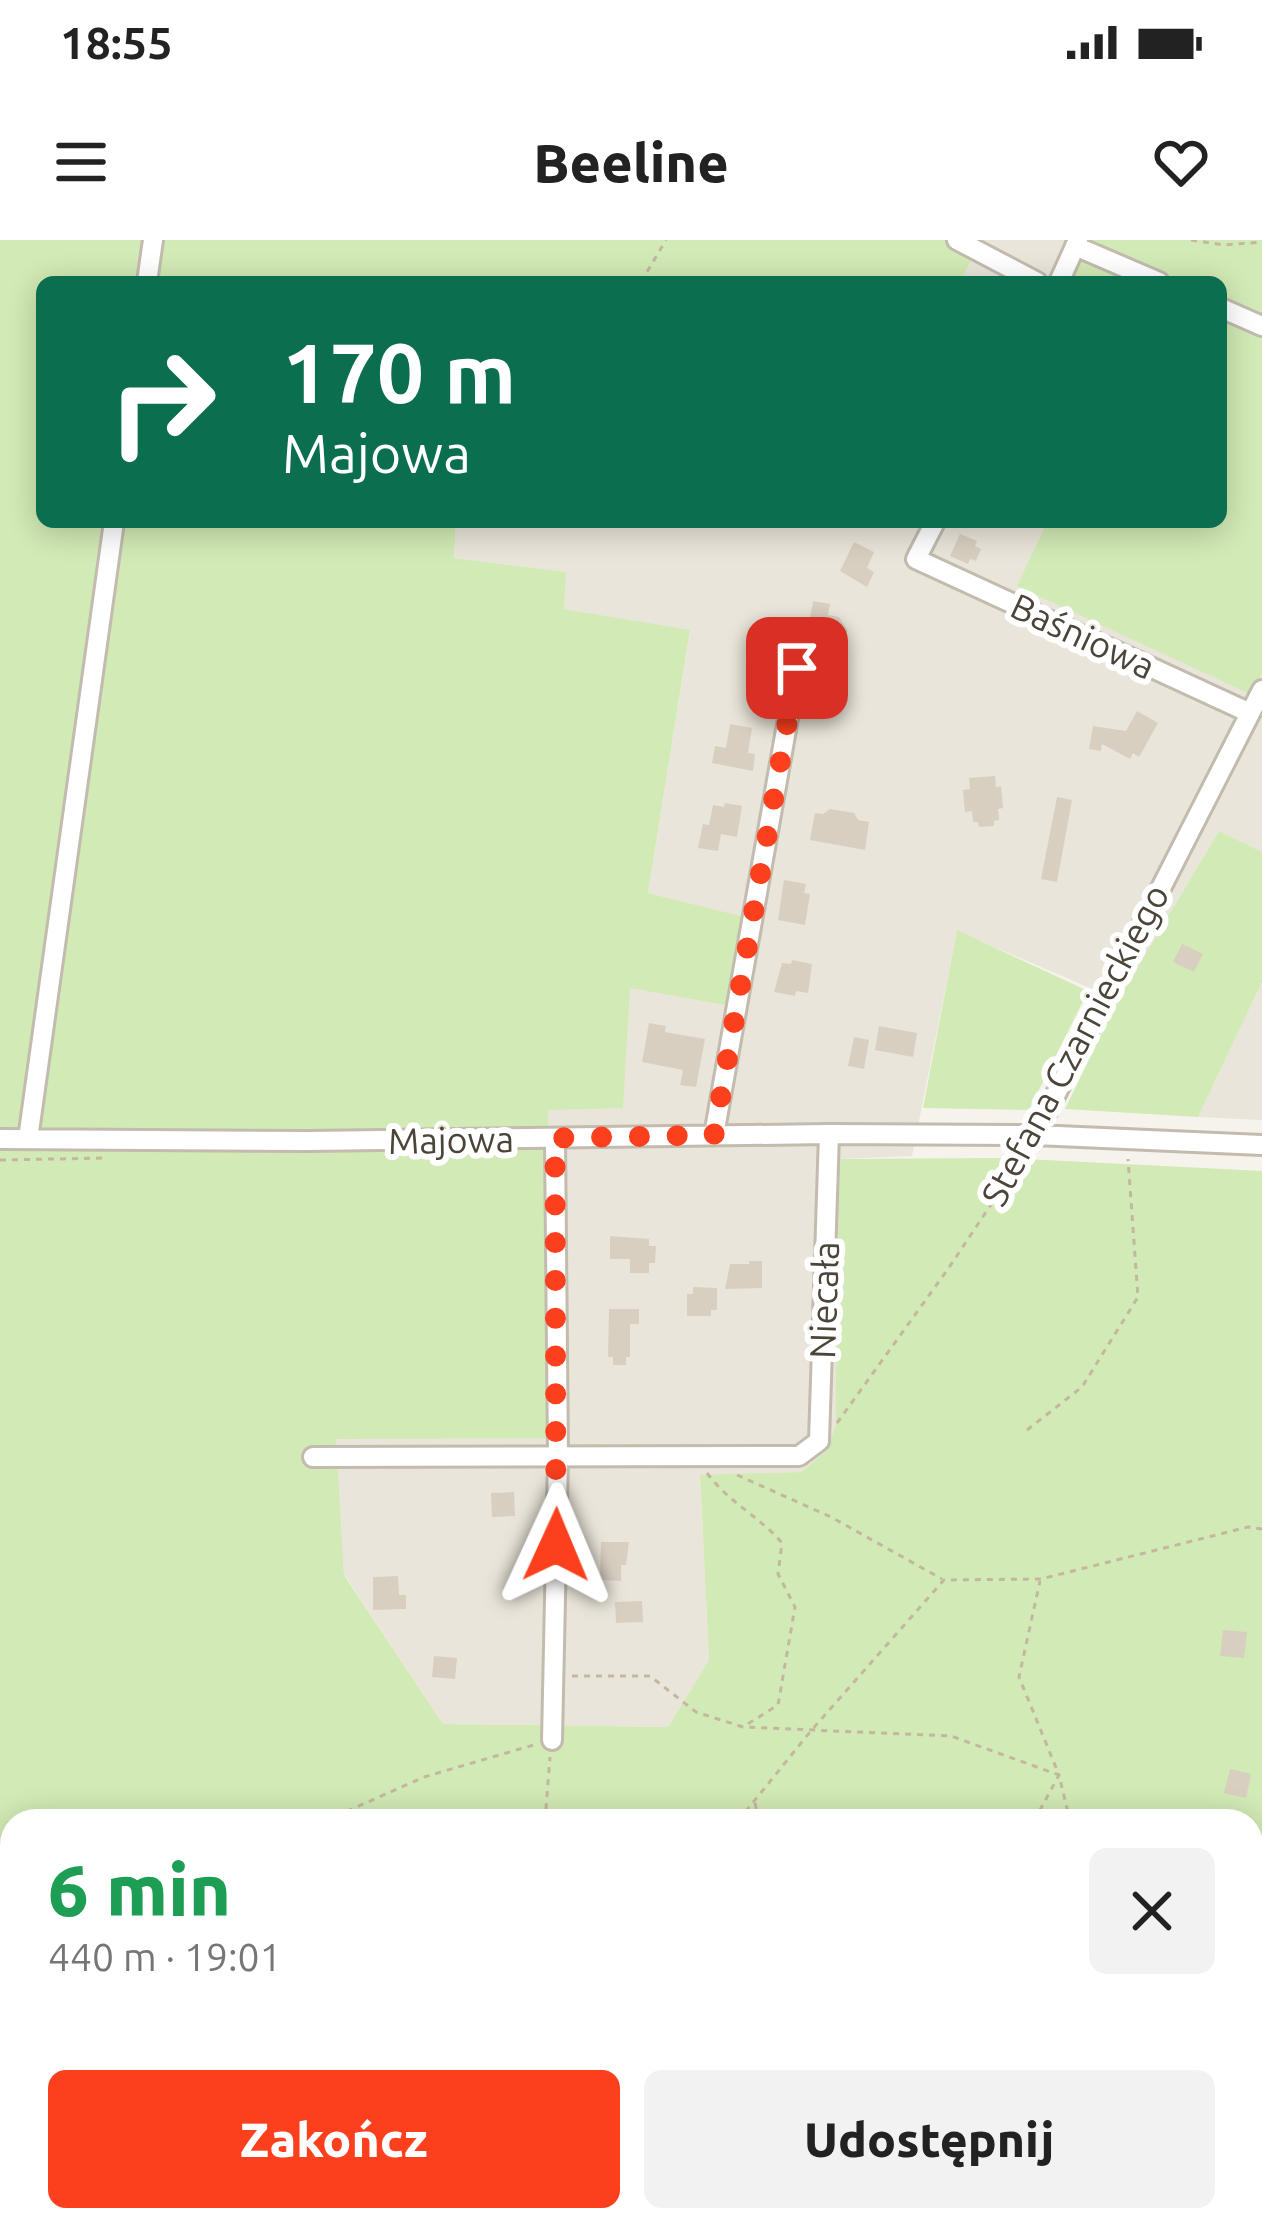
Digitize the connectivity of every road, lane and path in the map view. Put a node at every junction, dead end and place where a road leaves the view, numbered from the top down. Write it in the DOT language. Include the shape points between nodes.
graph roads {
  1 [pos="153,240"];
  2 [pos="665,240"];
  3 [pos="957,240"];
  4 [pos="1190,240"];
  5 [pos="1262,242"];
  6 [pos="1076,243"];
  7 [pos="148,276"];
  8 [pos="644,276"];
  9 [pos="1026,276"];
  10 [pos="1062,276"];
  11 [pos="1146,276"];
  12 [pos="1227,311"];
  13 [pos="1262,326"];
  14 [pos="113,528"];
  15 [pos="932,528"];
  16 [pos="797,668"];
  17 [pos="1262,690"];
  18 [pos="1250,713"];
  19 [pos="829,1134"];
  20 [pos="714,1135"];
  21 [pos="1035,1135"];
  22 [pos="555,1138"];
  23 [pos="0,1139"];
  24 [pos="28,1139"];
  25 [pos="1125,1139"];
  26 [pos="1262,1145"];
  27 [pos="1028,1430"];
  28 [pos="819,1442"];
  29 [pos="695,1456"];
  30 [pos="313,1457"];
  31 [pos="558,1457"];
  32 [pos="734,1474"];
  33 [pos="1262,1529"];
  34 [pos="944,1580"];
  35 [pos="1041,1580"];
  36 [pos="553,1676"];
  37 [pos="743,1727"];
  38 [pos="810,1732"];
  39 [pos="552,1739"];
  40 [pos="1059,1774"];
  41 [pos="754,1801"];
  42 [pos="352,1809"];
  43 [pos="546,1809"];
  44 [pos="748,1809"];
  45 [pos="756,1809"];
  46 [pos="1040,1809"];
  47 [pos="1067,1809"];
  1 -- 7 [label="street"];
  2 -- 8 [label="path"];
  3 -- 9 [label="street"];
  4 -- 5 [label="path"];
  6 -- 10 [label="street"];
  6 -- 11 [label="street"];
  12 -- 13 [label="street"];
  14 -- 24 [label="street"];
  15 -- 18 [label="street, Baśniowa" via="916,559"];
  16 -- 20 [label="street"];
  17 -- 18 [label="street, Stefana Czarnieckiego"];
  18 -- 21 [label="street, Stefana Czarnieckiego"];
  19 -- 20 [label="street, Majowa"];
  19 -- 21 [label="street, Majowa"];
  19 -- 28 [label="street, Niecała"];
  20 -- 22 [label="street, Majowa"];
  21 -- 25 [label="street, Majowa"];
  21 -- 28 [label="path, Stefana Czarnieckiego"];
  22 -- 24 [label="street, Majowa"];
  22 -- 31 [label="street"];
  23 -- 24 [label="street, Majowa"];
  25 -- 26 [label="street, Majowa"];
  25 -- 27 [label="path" via="1138,1297 1082,1388"];
  28 -- 29 [label="street" via="799,1456"];
  29 -- 31 [label="street"];
  29 -- 37 [label="path" via="724,1496 782,1543 778,1574 795,1607 778,1706"];
  30 -- 31 [label="street"];
  31 -- 36 [label="street"];
  32 -- 34 [label="path"];
  33 -- 35 [label="path"];
  34 -- 35 [label="path"];
  34 -- 38 [label="path"];
  35 -- 40 [label="path" via="1019,1677"];
  36 -- 37 [label="path" via="650,1676 695,1712"];
  36 -- 39 [label="street"];
  37 -- 38 [label="path"];
  38 -- 40 [label="path" via="951,1736"];
  38 -- 41 [label="path"];
  39 -- 42 [label="path" via="424,1777"];
  39 -- 43 [label="path"];
  40 -- 46 [label="path"];
  40 -- 47 [label="path"];
  41 -- 44 [label="path"];
  41 -- 45 [label="path"];
}
